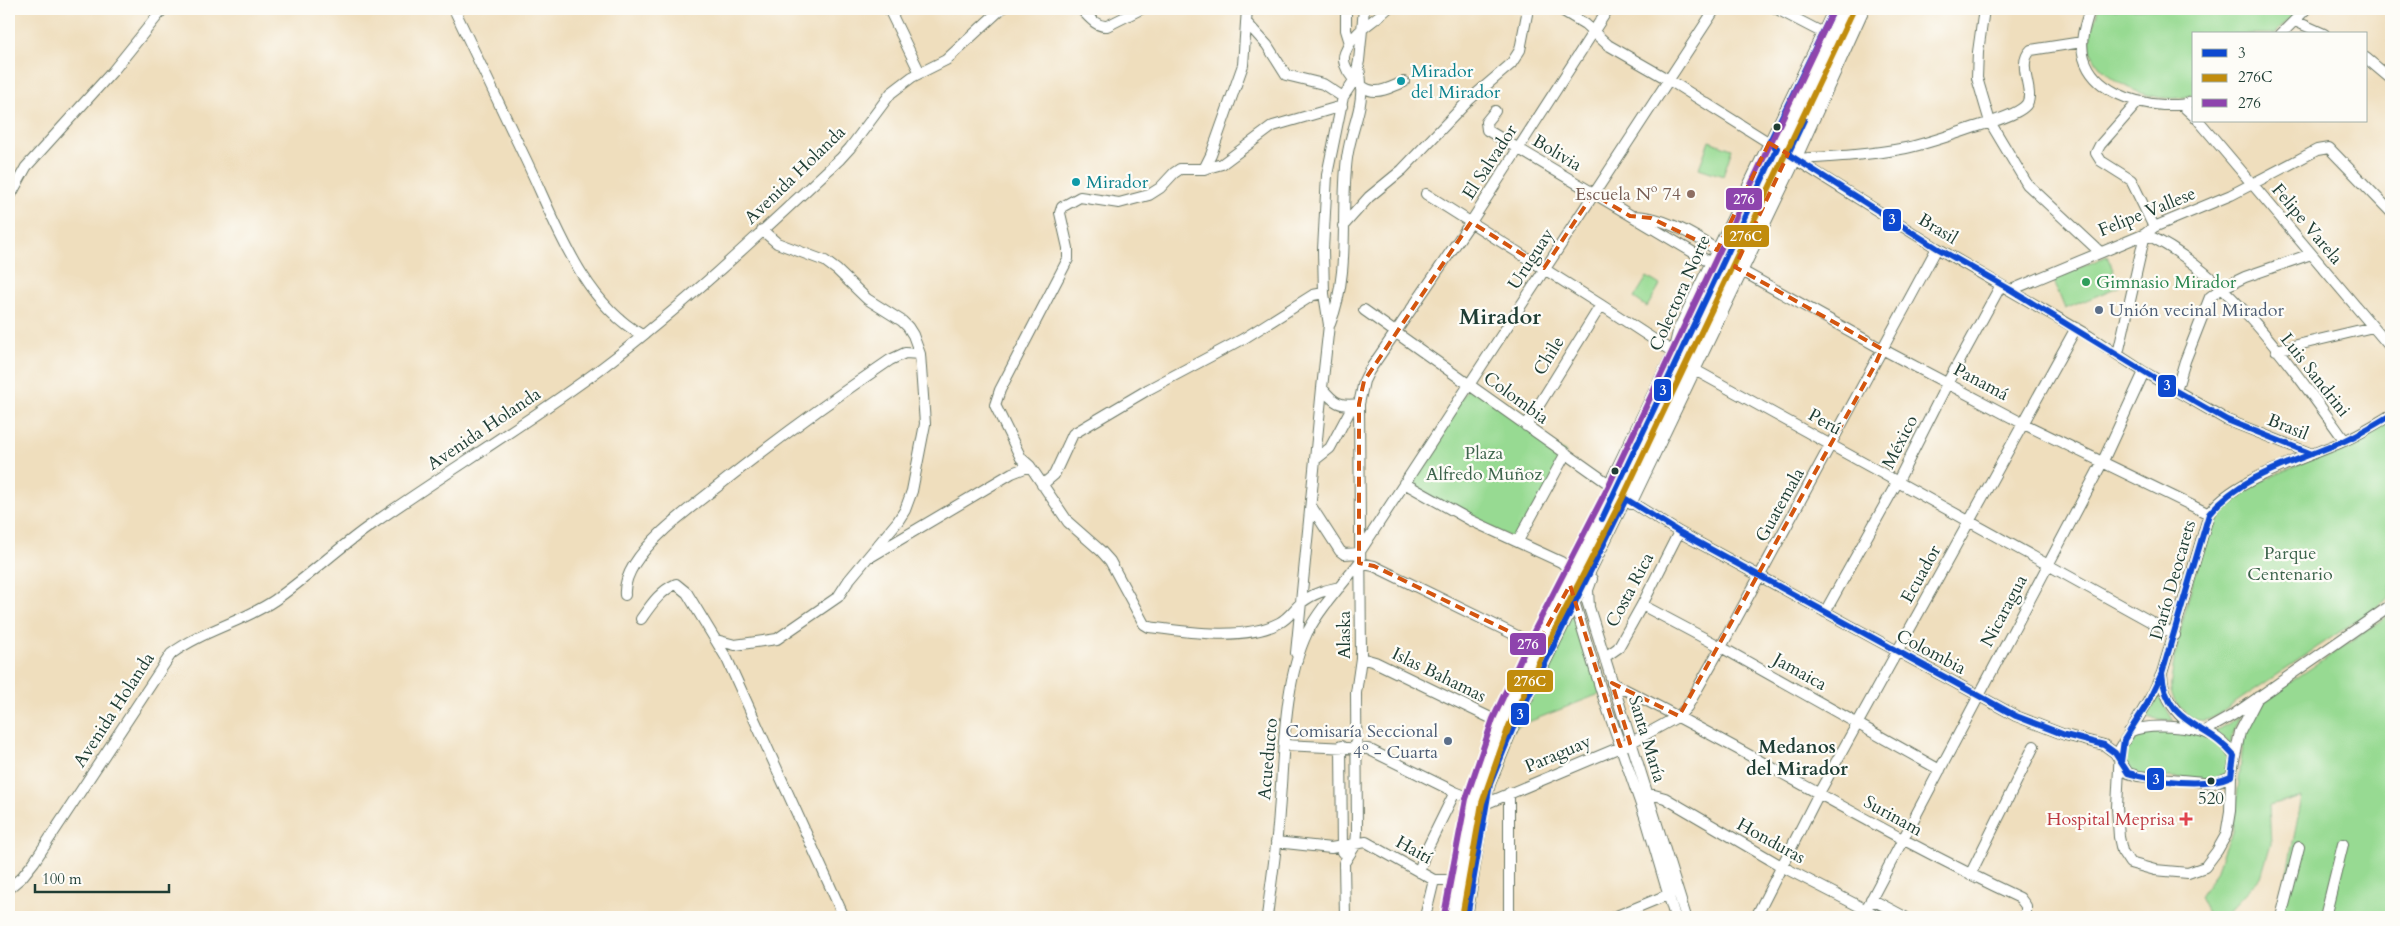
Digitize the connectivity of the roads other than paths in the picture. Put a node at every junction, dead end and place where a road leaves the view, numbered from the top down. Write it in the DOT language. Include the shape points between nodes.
graph roads {
  1 [pos="163,9"];
  2 [pos="454,9"];
  3 [pos="889,9"];
  4 [pos="1001,9"];
  5 [pos="1081,9"];
  6 [pos="1141,9"];
  7 [pos="1247,9"];
  8 [pos="1346,9"];
  9 [pos="1364,9"];
  10 [pos="1387,9"];
  11 [pos="1528,9"];
  12 [pos="1560,9"];
  13 [pos="1608,9"];
  14 [pos="1715,9"];
  15 [pos="1777,9"];
  16 [pos="1834,9"];
  17 [pos="1844,9"];
  18 [pos="1855,9"];
  19 [pos="1864,9"];
  20 [pos="1984,9"];
  21 [pos="2090,9"];
  22 [pos="2306,9"];
  23 [pos="2295,21"];
  24 [pos="1246,22"];
  25 [pos="1362,27"];
  26 [pos="1594,31"];
  27 [pos="2283,32"];
  28 [pos="2320,32"];
  29 [pos="1826,34"];
  30 [pos="2082,42"];
  31 [pos="1350,43"];
  32 [pos="2368,60"];
  33 [pos="1358,65"];
  34 [pos="920,73"];
  35 [pos="1355,79"];
  36 [pos="2391,79"];
  37 [pos="1669,80"];
  38 [pos="1404,82"];
  39 [pos="1363,86"];
  40 [pos="1343,102"];
  41 [pos="2138,102"];
  42 [pos="2192,102"];
  43 [pos="2182,105"];
  44 [pos="1495,111"];
  45 [pos="2192,114"];
  46 [pos="1990,122"];
  47 [pos="2200,122"];
  48 [pos="1773,145"];
  49 [pos="1518,149"];
  50 [pos="1792,157"];
  51 [pos="1204,169"];
  52 [pos="2252,182"];
  53 [pos="1426,194"];
  54 [pos="1593,194"];
  55 [pos="9,198"];
  56 [pos="2391,212"];
  57 [pos="1630,216"];
  58 [pos="1471,222"];
  59 [pos="1343,226"];
  60 [pos="2154,227"];
  61 [pos="762,230"];
  62 [pos="2145,234"];
  63 [pos="1937,248"];
  64 [pos="1716,250"];
  65 [pos="2100,252"];
  66 [pos="2311,254"];
  67 [pos="1711,263"];
  68 [pos="1544,268"];
  69 [pos="1742,271"];
  70 [pos="2001,285"];
  71 [pos="2222,288"];
  72 [pos="2011,290"];
  73 [pos="1324,293"];
  74 [pos="1602,305"];
  75 [pos="1364,310"];
  76 [pos="1329,325"];
  77 [pos="2373,326"];
  78 [pos="2076,328"];
  79 [pos="1396,332"];
  80 [pos="642,335"];
  81 [pos="2391,348"];
  82 [pos="1882,349"];
  83 [pos="2276,350"];
  84 [pos="920,354"];
  85 [pos="2118,354"];
  86 [pos="1676,355"];
  87 [pos="1692,368"];
  88 [pos="2144,372"];
  89 [pos="1948,382"];
  90 [pos="1470,385"];
  91 [pos="1322,388"];
  92 [pos="2176,391"];
  93 [pos="1356,405"];
  94 [pos="2391,415"];
  95 [pos="2022,423"];
  96 [pos="1526,426"];
  97 [pos="2345,441"];
  98 [pos="1832,444"];
  99 [pos="1566,452"];
  100 [pos="2312,454"];
  101 [pos="1316,459"];
  102 [pos="2103,461"];
  103 [pos="1030,466"];
  104 [pos="1898,481"];
  105 [pos="1404,483"];
  106 [pos="1042,485"];
  107 [pos="1612,488"];
  108 [pos="1629,501"];
  109 [pos="1311,506"];
  110 [pos="2209,514"];
  111 [pos="1969,520"];
  112 [pos="1679,532"];
  113 [pos="1518,541"];
  114 [pos="1359,558"];
  115 [pos="865,560"];
  116 [pos="2047,565"];
  117 [pos="1574,572"];
  118 [pos="1759,576"];
  119 [pos="1583,585"];
  120 [pos="1340,587"];
  121 [pos="1567,589"];
  122 [pos="625,595"];
  123 [pos="1575,602"];
  124 [pos="1300,604"];
  125 [pos="1642,605"];
  126 [pos="2391,605"];
  127 [pos="1589,607"];
  128 [pos="1825,612"];
  129 [pos="641,619"];
  130 [pos="2175,635"];
  131 [pos="716,640"];
  132 [pos="1537,645"];
  133 [pos="1721,646"];
  134 [pos="1550,652"];
  135 [pos="1896,652"];
  136 [pos="1605,657"];
  137 [pos="1362,658"];
  138 [pos="1294,669"];
  139 [pos="2162,673"];
  140 [pos="1612,683"];
  141 [pos="1978,696"];
  142 [pos="2258,697"];
  143 [pos="1679,716"];
  144 [pos="1501,723"];
  145 [pos="1858,723"];
  146 [pos="2129,732"];
  147 [pos="2203,732"];
  148 [pos="1630,743"];
  149 [pos="1284,745"];
  150 [pos="1342,746"];
  151 [pos="1620,746"];
  152 [pos="2034,746"];
  153 [pos="1357,747"];
  154 [pos="2234,756"];
  155 [pos="2121,762"];
  156 [pos="1940,770"];
  157 [pos="2231,776"];
  158 [pos="1455,792"];
  159 [pos="1509,793"];
  160 [pos="1647,793"];
  161 [pos="1819,793"];
  162 [pos="1474,801"];
  163 [pos="1485,804"];
  164 [pos="1903,841"];
  165 [pos="1276,842"];
  166 [pos="1356,844"];
  167 [pos="2343,844"];
  168 [pos="1341,846"];
  169 [pos="2299,847"];
  170 [pos="1344,863"];
  171 [pos="1783,867"];
  172 [pos="1419,872"];
  173 [pos="1970,875"];
  174 [pos="1434,880"];
  175 [pos="1459,880"];
  176 [pos="9,888"];
  177 [pos="1673,892"];
  178 [pos="1871,899"];
  179 [pos="1864,914"];
  180 [pos="844,917"];
  181 [pos="1267,917"];
  182 [pos="1345,917"];
  183 [pos="1424,917"];
  184 [pos="1453,917"];
  185 [pos="1467,917"];
  186 [pos="1509,917"];
  187 [pos="1614,917"];
  188 [pos="1675,917"];
  189 [pos="1686,917"];
  190 [pos="1756,917"];
  191 [pos="1880,917"];
  192 [pos="1905,917"];
  193 [pos="2026,917"];
  194 [pos="2281,917"];
  195 [pos="2324,917"];
  1 -- 55 [label="street" via="113,71 26,167"];
  2 -- 80 [label="street" via="579,270 612,315"];
  3 -- 34 [label="street"];
  4 -- 34 [label="street, Avenida Holanda" via="946,60"];
  5 -- 6 [label="street" via="1096,24 1108,26"];
  7 -- 24 [label="street"];
  8 -- 31 [label="street"];
  9 -- 25 [label="street"];
  10 -- 25 [label="street"];
  11 -- 59 [label="street" via="1520,50 1511,64 1469,100 1402,170 1369,196"];
  12 -- 26 [label="street, Brasil"];
  13 -- 26 [label="street, El Salvador"];
  14 -- 37 [label="street, Uruguay"];
  15 -- 29 [label="street"];
  16 -- 29 [label="street, Colectora Norte"];
  17 -- 29 [label="street"];
  18 -- 50 [label="street"];
  19 -- 50 [label="street"];
  20 -- 46 [label="street, Felipe Vallese" via="1977,78"];
  21 -- 30 [label="street"];
  22 -- 23 [label="street"];
  23 -- 27 [label="street"];
  23 -- 28 [label="street"];
  24 -- 40 [label="street" via="1267,45 1286,75 1322,84"];
  24 -- 51 [label="street" via="1243,65 1212,155"];
  25 -- 31 [label="street"];
  25 -- 33 [label="street"];
  26 -- 37 [label="street, Brasil" via="1608,45"];
  26 -- 49 [label="street, El Salvador"];
  29 -- 48 [label="street, Colectora Norte"];
  30 -- 41 [label="street" via="2084,58 2097,79 2123,98"];
  30 -- 46 [label="street" via="2031,50 2024,63 2028,101 2025,107"];
  31 -- 35 [label="street" via="1343,61"];
  32 -- 36 [label="street"];
  33 -- 35 [label="street"];
  33 -- 39 [label="street"];
  34 -- 61 [label="street, Avenida Holanda" via="891,93 850,148"];
  35 -- 39 [label="street"];
  35 -- 40 [label="street"];
  37 -- 48 [label="street, Brasil"];
  37 -- 54 [label="street, Uruguay"];
  38 -- 39 [label="street" via="1375,92"];
  39 -- 59 [label="street" via="1347,157"];
  40 -- 51 [label="street" via="1273,126 1222,164"];
  40 -- 73 [label="street" via="1327,175"];
  41 -- 43 [label="street"];
  41 -- 60 [label="street" via="2096,153 2101,161 2130,180"];
  42 -- 43 [label="street"];
  43 -- 45 [label="street"];
  44 -- 49 [label="street, Bolivia" via="1486,122 1487,130"];
  46 -- 50 [label="street" via="1906,148 1855,155"];
  46 -- 65 [label="street, Felipe Vallese" via="2027,184"];
  47 -- 52 [label="street, Felipe Varela"];
  48 -- 50 [label="street, Brasil"];
  48 -- 64 [label="street, Colectora Norte"];
  48 -- 86 [label="street"];
  49 -- 54 [label="street, Bolivia"];
  49 -- 58 [label="street, El Salvador"];
  50 -- 63 [label="street, Brasil"];
  50 -- 69 [label="street"];
  50 -- 87 [label="street"];
  51 -- 103 [label="street" via="1180,169 1160,188 1134,200 1119,203 1080,197 1062,207 1060,212 1068,259 994,405 1014,448"];
  52 -- 56 [label="street, Felipe Vallese" via="2316,150 2329,148"];
  52 -- 60 [label="street, Felipe Vallese" via="2231,195"];
  52 -- 66 [label="street, Felipe Varela"];
  53 -- 58 [label="street, Perú"];
  54 -- 57 [label="street, Bolivia"];
  54 -- 68 [label="street, Uruguay"];
  57 -- 64 [label="street, Bolivia" via="1651,218"];
  57 -- 67 [label="street, Bolivia"];
  58 -- 68 [label="street, Perú"];
  58 -- 79 [label="street, El Salvador"];
  59 -- 76 [label="street" via="1341,290"];
  60 -- 62 [label="street, Felipe Vallese"];
  61 -- 80 [label="street, Avenida Holanda"];
  61 -- 84 [label="street" via="777,243 825,262 867,299 902,321 913,335"];
  62 -- 65 [label="street, Felipe Vallese"];
  62 -- 71 [label="street, Luis Sandrini" via="2168,245"];
  62 -- 85 [label="street"];
  63 -- 70 [label="street, Brasil"];
  63 -- 82 [label="street, Guatemala"];
  64 -- 67 [label="street, Colectora Norte"];
  65 -- 72 [label="street"];
  66 -- 71 [label="street"];
  66 -- 77 [label="street, Felipe Varela"];
  67 -- 86 [label="street, Colectora Norte" via="1679,328"];
  68 -- 74 [label="street, Perú"];
  68 -- 90 [label="street, Uruguay"];
  69 -- 82 [label="street, Panamá"];
  69 -- 87 [label="street"];
  70 -- 72 [label="street, Brasil"];
  70 -- 89 [label="street, México"];
  71 -- 83 [label="street, Luis Sandrini"];
  71 -- 92 [label="street" via="2210,297"];
  72 -- 78 [label="street, Brasil"];
  73 -- 76 [label="street"];
  73 -- 106 [label="street" via="1313,294 1243,339 1073,434 1054,475"];
  74 -- 86 [label="street, Perú"];
  74 -- 96 [label="street, Chile" via="1595,311"];
  75 -- 79 [label="street, Colombia"];
  76 -- 91 [label="street"];
  77 -- 81 [label="street, Felipe Varela"];
  77 -- 83 [label="street"];
  78 -- 85 [label="street, Brasil"];
  78 -- 95 [label="street, Ecuador"];
  79 -- 90 [label="street, Colombia"];
  79 -- 93 [label="street, El Salvador" via="1369,371"];
  80 -- 176 [label="street, Avenida Holanda" via="489,448 370,525 274,600 186,642 171,654 34,862"];
  82 -- 89 [label="street, Panamá"];
  82 -- 98 [label="street, Guatemala"];
  83 -- 97 [label="street, Luis Sandrini"];
  84 -- 115 [label="street" via="925,424 912,491 898,521"];
  84 -- 122 [label="street" via="905,353 890,360 791,428 703,498 662,532 645,551 624,585"];
  85 -- 88 [label="street, Brasil"];
  86 -- 87 [label="street, Perú"];
  86 -- 107 [label="street, Colectora Norte"];
  87 -- 98 [label="street, Perú"];
  87 -- 108 [label="street"];
  88 -- 92 [label="street, Brasil"];
  88 -- 102 [label="street, Nicaragua"];
  89 -- 95 [label="street, Panamá"];
  89 -- 104 [label="street, México"];
  90 -- 96 [label="street, Colombia"];
  90 -- 105 [label="street, Uruguay"];
  91 -- 93 [label="street" via="1337,404"];
  91 -- 101 [label="street"];
  92 -- 100 [label="street, Brasil" via="2228,420"];
  93 -- 101 [label="street" via="1330,448"];
  93 -- 114 [label="street, Alaska"];
  94 -- 97 [label="street, Darío Deocarets"];
  95 -- 102 [label="street, Panamá"];
  95 -- 111 [label="street, Ecuador"];
  96 -- 99 [label="street, Colombia"];
  97 -- 100 [label="street, Darío Deocarets"];
  98 -- 104 [label="street, Perú"];
  98 -- 118 [label="street, Guatemala"];
  99 -- 107 [label="street, Colombia"];
  99 -- 113 [label="street"];
  100 -- 110 [label="street, Darío Deocarets" via="2223,497"];
  101 -- 109 [label="street"];
  102 -- 110 [label="street, Panamá"];
  102 -- 116 [label="street, Nicaragua"];
  103 -- 106 [label="street"];
  103 -- 115 [label="street" via="1012,473"];
  104 -- 111 [label="street, Perú"];
  104 -- 128 [label="street, México"];
  105 -- 113 [label="street" via="1470,520"];
  105 -- 114 [label="street, Uruguay"];
  106 -- 124 [label="street" via="1068,522 1110,561 1144,624 1149,627 1246,633 1281,622"];
  107 -- 108 [label="street, Colombia"];
  107 -- 117 [label="street, Colectora Norte"];
  108 -- 112 [label="street, Colombia"];
  108 -- 119 [label="street"];
  108 -- 127 [label="street" via="1590,582"];
  109 -- 114 [label="street" via="1340,551"];
  109 -- 124 [label="street"];
  110 -- 130 [label="street, Darío Deocarets"];
  111 -- 116 [label="street, Perú"];
  111 -- 135 [label="street, Ecuador"];
  112 -- 118 [label="street, Colombia"];
  112 -- 125 [label="street, Costa Rica"];
  113 -- 117 [label="street"];
  114 -- 120 [label="street, Acueducto"];
  114 -- 132 [label="street"];
  114 -- 137 [label="street, Alaska"];
  115 -- 131 [label="street" via="835,600 784,636 735,645"];
  116 -- 130 [label="street, Perú"];
  116 -- 141 [label="street, Nicaragua"];
  117 -- 119 [label="street, Santa María"];
  117 -- 121 [label="street, Colectora Norte"];
  118 -- 128 [label="street, Colombia"];
  118 -- 133 [label="street, Guatemala"];
  119 -- 123 [label="street"];
  119 -- 127 [label="street, Santa María"];
  120 -- 124 [label="street" via="1313,595"];
  120 -- 138 [label="street, Acueducto" via="1308,633"];
  121 -- 123 [label="street, Santa María"];
  121 -- 132 [label="street, Colectora Norte"];
  123 -- 134 [label="street"];
  123 -- 151 [label="street, Santa María"];
  124 -- 138 [label="street"];
  125 -- 133 [label="street, Jamaica"];
  125 -- 136 [label="street, Costa Rica" via="1618,648"];
  126 -- 142 [label="street"];
  127 -- 136 [label="street, Santa María"];
  128 -- 135 [label="street, Colombia"];
  129 -- 131 [label="street" via="655,599 676,584 687,593"];
  130 -- 139 [label="street, Darío Deocarets"];
  131 -- 180 [label="street"];
  132 -- 134 [label="street"];
  132 -- 144 [label="street, Colectora Norte"];
  133 -- 143 [label="street, Guatemala"];
  133 -- 145 [label="street, Jamaica"];
  134 -- 163 [label="street" via="1513,728"];
  135 -- 141 [label="street, Colombia"];
  135 -- 145 [label="street, Ecuador"];
  136 -- 140 [label="street, Santa María"];
  137 -- 144 [label="street, Islas Bahamas"];
  137 -- 153 [label="street, Alaska" via="1356,693"];
  138 -- 149 [label="street, Acueducto"];
  139 -- 146 [label="street, Darío Deocarets"];
  139 -- 147 [label="street" via="2162,682 2171,702 2191,725"];
  140 -- 143 [label="street, Surinam"];
  140 -- 148 [label="street, Santa María"];
  141 -- 155 [label="street, Colombia" via="2034,724 2104,745"];
  141 -- 156 [label="street, Nicaragua"];
  142 -- 147 [label="street"];
  142 -- 154 [label="street, Darío Deocarets" via="2244,722"];
  143 -- 148 [label="street, Guatemala"];
  143 -- 161 [label="street, Surinam"];
  144 -- 162 [label="street, Colectora Norte"];
  145 -- 156 [label="street, Jamaica"];
  145 -- 161 [label="street, Ecuador"];
  146 -- 147 [label="street" via="2147,726"];
  146 -- 155 [label="street, Darío Deocarets" via="2120,749"];
  147 -- 154 [label="street" via="2222,742"];
  148 -- 151 [label="street, Guatemala"];
  148 -- 160 [label="street, Santa María"];
  149 -- 150 [label="street"];
  149 -- 165 [label="street, Acueducto"];
  150 -- 153 [label="street"];
  150 -- 168 [label="street"];
  151 -- 159 [label="street, Paraguay"];
  151 -- 177 [label="street, Santa María"];
  152 -- 173 [label="street"];
  153 -- 158 [label="street" via="1376,752"];
  153 -- 166 [label="street, Alaska"];
  154 -- 157 [label="street, Darío Deocarets"];
  155 -- 157 [label="street, Colombia" via="2128,773 2138,776 2214,783"];
  155 -- 157 [label="street, Darío Deocarets" via="2117,806 2122,852 2130,863 2155,870 2188,873 2204,867 2226,835"];
  156 -- 164 [label="street, Nicaragua"];
  158 -- 162 [label="street"];
  158 -- 172 [label="street"];
  159 -- 163 [label="street, Paraguay"];
  159 -- 186 [label="street"];
  160 -- 171 [label="street, Honduras" via="1664,798"];
  160 -- 177 [label="street, Santa María"];
  161 -- 164 [label="street, Surinam"];
  161 -- 171 [label="street, Ecuador"];
  162 -- 163 [label="street"];
  162 -- 175 [label="street, Colectora Norte"];
  163 -- 185 [label="street"];
  164 -- 173 [label="street, Surinam"];
  164 -- 178 [label="street, Nicaragua"];
  165 -- 168 [label="street" via="1331,848"];
  165 -- 181 [label="street, Acueducto"];
  166 -- 168 [label="street"];
  166 -- 170 [label="street"];
  166 -- 172 [label="street, Haití" via="1366,842"];
  167 -- 195 [label="street"];
  168 -- 170 [label="street"];
  169 -- 194 [label="street"];
  170 -- 182 [label="street"];
  171 -- 179 [label="street, Honduras"];
  171 -- 190 [label="street, Ecuador"];
  172 -- 174 [label="street, Haití"];
  173 -- 193 [label="street, Surinam" via="2020,898 2026,906"];
  174 -- 175 [label="street, Haití"];
  174 -- 183 [label="street"];
  175 -- 184 [label="street, Colectora Norte"];
  177 -- 187 [label="street"];
  177 -- 188 [label="street, Santa María"];
  177 -- 189 [label="street, Santa María"];
  178 -- 179 [label="street, Nicaragua"];
  178 -- 192 [label="street"];
  179 -- 191 [label="street, Honduras"];
}
